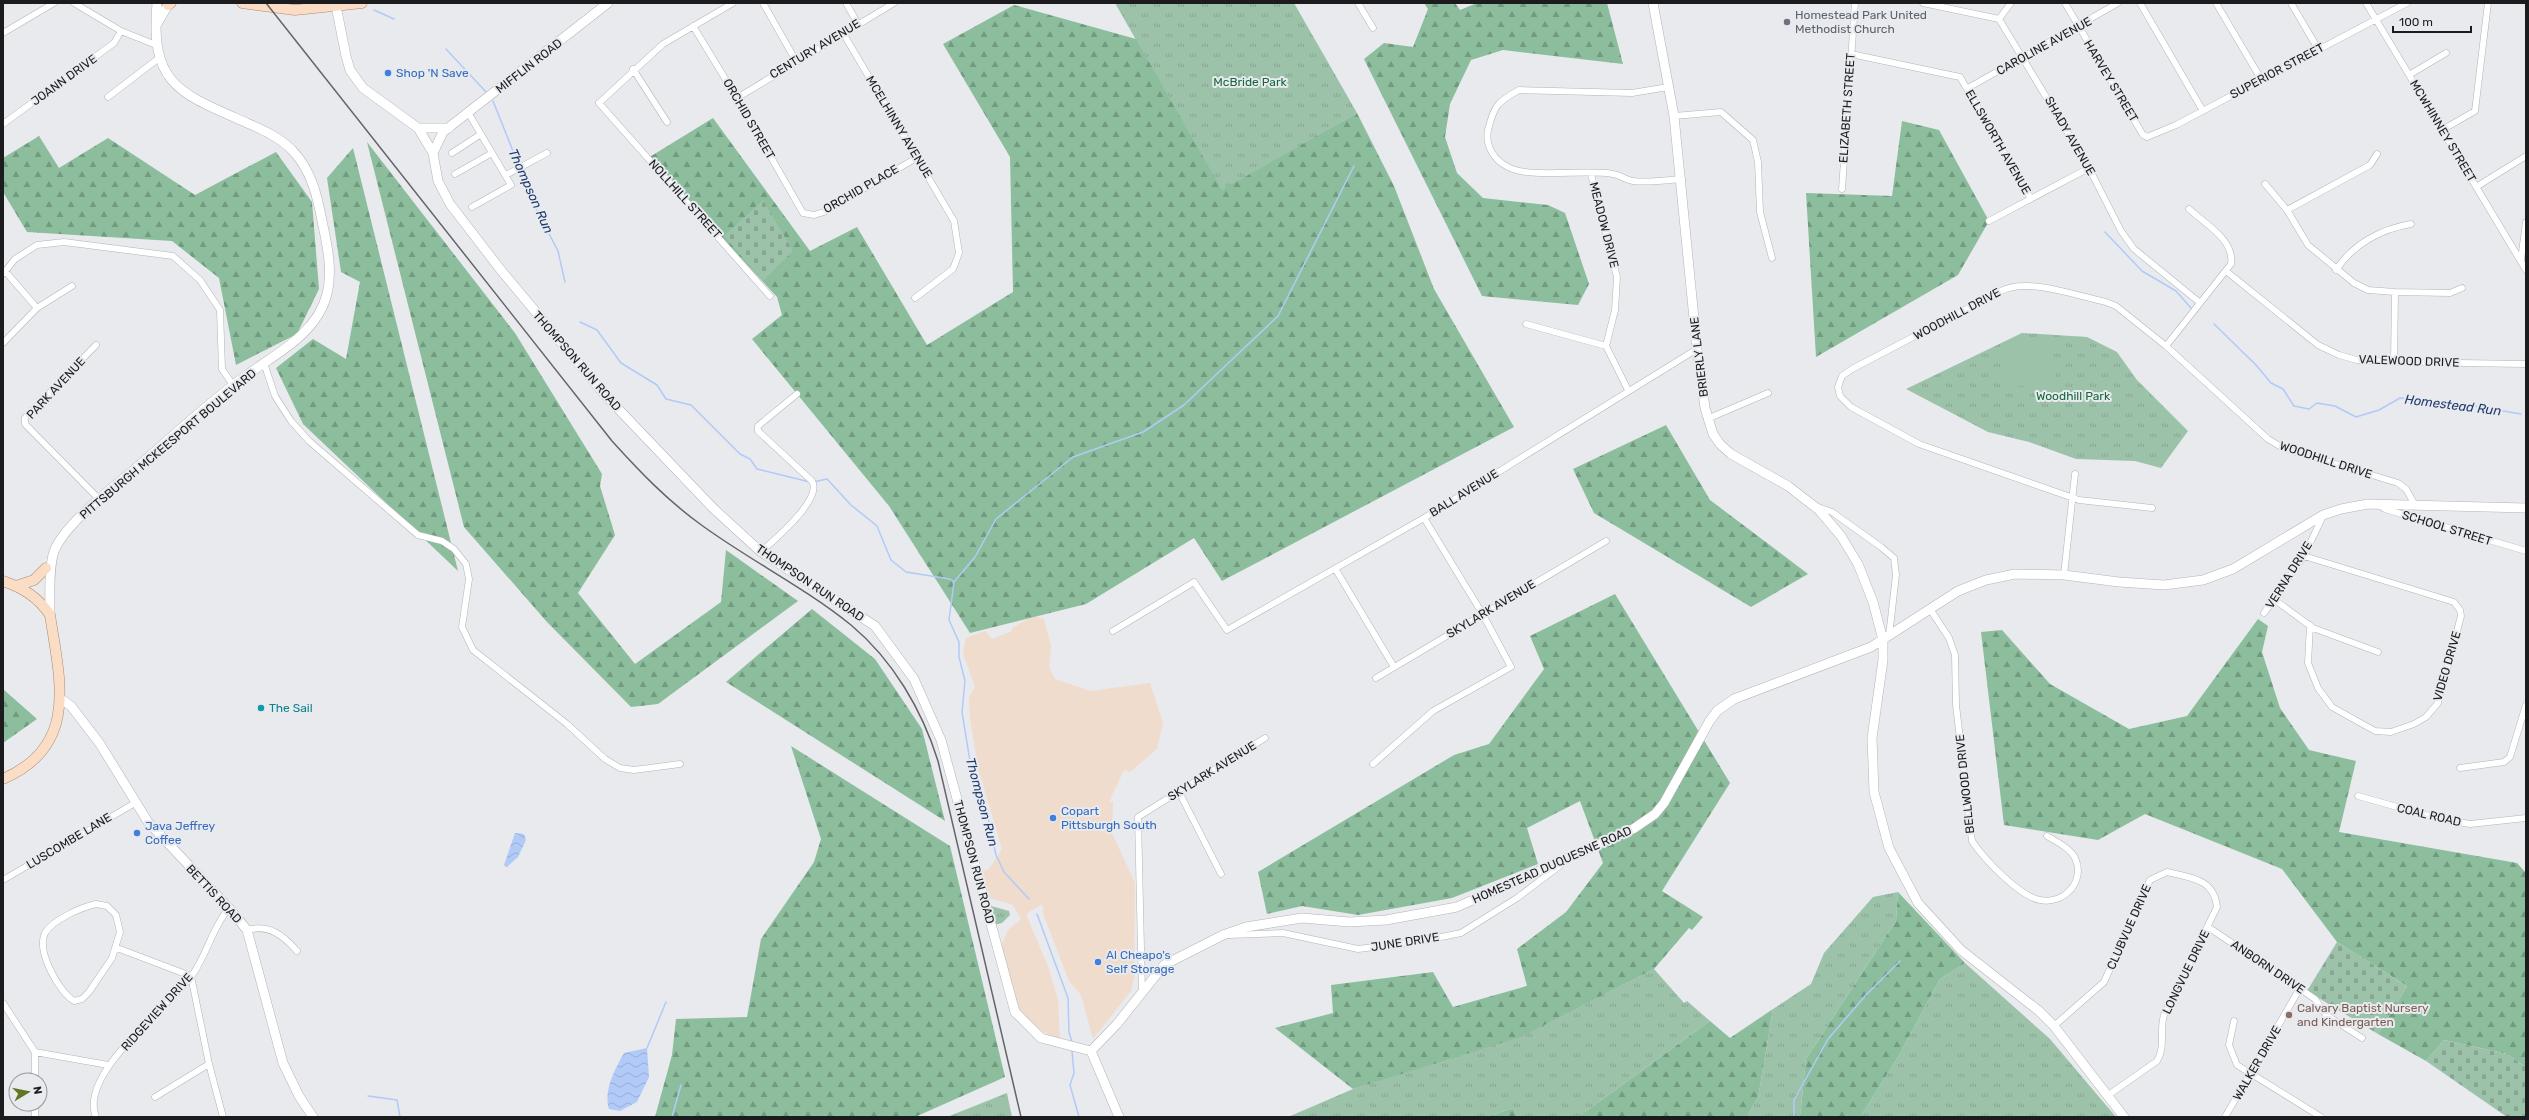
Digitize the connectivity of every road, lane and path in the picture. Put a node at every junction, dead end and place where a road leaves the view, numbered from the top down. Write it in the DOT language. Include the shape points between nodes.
graph roads {
  1 [pos="54,3"];
  2 [pos="74,3"];
  3 [pos="157,3"];
  4 [pos="242,3"];
  5 [pos="362,3"];
  6 [pos="608,3"];
  7 [pos="733,3"];
  8 [pos="763,3"];
  9 [pos="846,3"];
  10 [pos="894,3"];
  11 [pos="1358,3"];
  12 [pos="1653,3"];
  13 [pos="1855,3"];
  14 [pos="1923,3"];
  15 [pos="2011,3"];
  16 [pos="2065,3"];
  17 [pos="2118,3"];
  18 [pos="2140,3"];
  19 [pos="2216,3"];
  20 [pos="2291,3"];
  21 [pos="2366,3"];
  22 [pos="2407,3"];
  23 [pos="2488,3"];
  24 [pos="170,4"];
  25 [pos="336,6"];
  26 [pos="1999,19"];
  27 [pos="2376,20"];
  28 [pos="858,24"];
  29 [pos="693,26"];
  30 [pos="2079,27"];
  31 [pos="1373,28"];
  32 [pos="155,29"];
  33 [pos="121,31"];
  34 [pos="3,33"];
  35 [pos="843,33"];
  36 [pos="156,46"];
  37 [pos="2318,49"];
  38 [pos="2446,53"];
  39 [pos="1851,54"];
  40 [pos="2024,57"];
  41 [pos="159,58"];
  42 [pos="796,60"];
  43 [pos="633,69"];
  44 [pos="2409,75"];
  45 [pos="2261,79"];
  46 [pos="1668,87"];
  47 [pos="1968,88"];
  48 [pos="108,97"];
  49 [pos="738,98"];
  50 [pos="2203,111"];
  51 [pos="469,114"];
  52 [pos="1674,116"];
  53 [pos="667,122"];
  54 [pos="3,124"];
  55 [pos="418,128"];
  56 [pos="449,128"];
  57 [pos="2442,130"];
  58 [pos="481,134"];
  59 [pos="2147,137"];
  60 [pos="433,153"];
  61 [pos="452,153"];
  62 [pos="492,153"];
  63 [pos="547,154"];
  64 [pos="2377,154"];
  65 [pos="2526,156"];
  66 [pos="918,157"];
  67 [pos="2089,168"];
  68 [pos="455,174"];
  69 [pos="1592,174"];
  70 [pos="506,175"];
  71 [pos="1682,179"];
  72 [pos="2265,184"];
  73 [pos="2476,187"];
  74 [pos="1842,189"];
  75 [pos="2031,199"];
  76 [pos="472,207"];
  77 [pos="2189,209"];
  78 [pos="2287,210"];
  79 [pos="803,213"];
  80 [pos="1989,221"];
  81 [pos="2526,222"];
  82 [pos="2411,224"];
  83 [pos="1772,258"];
  84 [pos="2520,260"];
  85 [pos="2226,270"];
  86 [pos="2336,270"];
  87 [pos="2526,270"];
  88 [pos="4,273"];
  89 [pos="72,286"];
  90 [pos="2462,288"];
  91 [pos="2395,292"];
  92 [pos="770,296"];
  93 [pos="915,298"];
  94 [pos="2199,302"];
  95 [pos="37,308"];
  96 [pos="1526,324"];
  97 [pos="3,343"];
  98 [pos="96,345"];
  99 [pos="1606,346"];
  100 [pos="2166,346"];
  101 [pos="1697,349"];
  102 [pos="2394,362"];
  103 [pos="264,363"];
  104 [pos="2526,364"];
  105 [pos="233,385"];
  106 [pos="1628,390"];
  107 [pos="1768,393"];
  108 [pos="797,394"];
  109 [pos="1707,419"];
  110 [pos="2075,474"];
  111 [pos="2072,498"];
  112 [pos="99,499"];
  113 [pos="2378,505"];
  114 [pos="2415,505"];
  115 [pos="1814,506"];
  116 [pos="2152,508"];
  117 [pos="2526,508"];
  118 [pos="2323,515"];
  119 [pos="1424,518"];
  120 [pos="63,535"];
  121 [pos="1606,541"];
  122 [pos="2526,551"];
  123 [pos="761,552"];
  124 [pos="2304,556"];
  125 [pos="46,568"];
  126 [pos="1336,570"];
  127 [pos="2064,575"];
  128 [pos="3,581"];
  129 [pos="16,586"];
  130 [pos="50,594"];
  131 [pos="2275,600"];
  132 [pos="1930,609"];
  133 [pos="1482,613"];
  134 [pos="2264,613"];
  135 [pos="50,615"];
  136 [pos="2310,625"];
  137 [pos="1113,631"];
  138 [pos="1886,638"];
  139 [pos="2378,652"];
  140 [pos="1394,667"];
  141 [pos="1376,678"];
  142 [pos="61,699"];
  143 [pos="2526,705"];
  144 [pos="1265,738"];
  145 [pos="680,764"];
  146 [pos="1373,764"];
  147 [pos="2460,768"];
  148 [pos="3,779"];
  149 [pos="1179,792"];
  150 [pos="2358,796"];
  151 [pos="135,803"];
  152 [pos="2526,818"];
  153 [pos="2047,836"];
  154 [pos="1566,860"];
  155 [pos="1221,874"];
  156 [pos="3,880"];
  157 [pos="2215,895"];
  158 [pos="229,908"];
  159 [pos="2208,927"];
  160 [pos="247,930"];
  161 [pos="1223,936"];
  162 [pos="117,948"];
  163 [pos="297,951"];
  164 [pos="191,976"];
  165 [pos="2300,988"];
  166 [pos="1142,993"];
  167 [pos="3,1003"];
  168 [pos="2234,1021"];
  169 [pos="2054,1026"];
  170 [pos="2362,1038"];
  171 [pos="1091,1051"];
  172 [pos="35,1052"];
  173 [pos="209,1064"];
  174 [pos="108,1065"];
  175 [pos="35,1072"];
  176 [pos="2250,1075"];
  177 [pos="155,1096"];
  178 [pos="2107,1096"];
  179 [pos="96,1117"];
  180 [pos="223,1117"];
  181 [pos="313,1117"];
  182 [pos="1119,1117"];
  183 [pos="2124,1117"];
  184 [pos="2225,1117"];
  185 [pos="2322,1117"];
  1 -- 34 [label="street"];
  2 -- 33 [label="street"];
  3 -- 32 [label="street, PITTSBURGH MCKEESPORT BOULEVARD"];
  4 -- 25 [label="main road" via="284,10"];
  5 -- 25 [label="main road"];
  6 -- 51 [label="street, MIFFLIN ROAD"];
  7 -- 29 [label="street"];
  8 -- 42 [label="street"];
  9 -- 28 [label="street"];
  10 -- 28 [label="street, CENTURY AVENUE"];
  11 -- 31 [label="street"];
  12 -- 46 [label="street, BRIERLY LANE"];
  13 -- 39 [label="street, ELIZABETH STREET"];
  14 -- 26 [label="street"];
  15 -- 26 [label="street"];
  16 -- 30 [label="street, HARVEY STREET"];
  17 -- 30 [label="street, CAROLINE AVENUE"];
  18 -- 50 [label="street"];
  19 -- 45 [label="street"];
  20 -- 37 [label="street"];
  21 -- 27 [label="street, MCWHINNEY STREET"];
  22 -- 27 [label="street, SUPERIOR STREET"];
  23 -- 57 [label="street" via="2475,111"];
  24 -- 32 [label="street"];
  25 -- 55 [label="street, THOMPSON RUN ROAD" via="346,56 357,80 380,101"];
  26 -- 40 [label="street, SHADY AVENUE"];
  27 -- 37 [label="street, SUPERIOR STREET"];
  27 -- 44 [label="street, MCWHINNEY STREET"];
  28 -- 35 [label="street, CENTURY AVENUE"];
  29 -- 43 [label="street" via="663,44"];
  29 -- 49 [label="street, ORCHID STREET"];
  30 -- 40 [label="street, CAROLINE AVENUE"];
  30 -- 59 [label="street, HARVEY STREET" via="2143,136"];
  32 -- 36 [label="street, PITTSBURGH MCKEESPORT BOULEVARD"];
  33 -- 36 [label="street"];
  33 -- 54 [label="street, JOANN DRIVE" via="114,43"];
  35 -- 42 [label="street, CENTURY AVENUE"];
  35 -- 66 [label="street, MCELHINNY AVENUE"];
  36 -- 41 [label="street, PITTSBURGH MCKEESPORT BOULEVARD"];
  37 -- 45 [label="street, SUPERIOR STREET"];
  38 -- 44 [label="street"];
  39 -- 47 [label="street, ELLSWORTH AVENUE" via="1960,77"];
  39 -- 74 [label="street, ELIZABETH STREET"];
  40 -- 47 [label="street, CAROLINE AVENUE"];
  40 -- 67 [label="street, SHADY AVENUE"];
  41 -- 48 [label="street"];
  41 -- 103 [label="street, PITTSBURGH MCKEESPORT BOULEVARD" via="166,74 191,98 260,129 284,143 302,163 315,188 328,252 329,276 326,294 318,316 308,329"];
  42 -- 49 [label="street, CENTURY AVENUE"];
  43 -- 53 [label="street"];
  43 -- 92 [label="street, NOLLHILL STREET" via="599,103"];
  44 -- 57 [label="street, MCWHINNEY STREET"];
  45 -- 50 [label="street, SUPERIOR STREET"];
  46 -- 52 [label="street, BRIERLY LANE"];
  46 -- 69 [label="street" via="1632,93 1519,90 1493,109 1486,139 1496,159 1509,168"];
  47 -- 75 [label="street, ELLSWORTH AVENUE"];
  49 -- 79 [label="street, ORCHID STREET"];
  50 -- 59 [label="street, SUPERIOR STREET"];
  51 -- 56 [label="street, MIFFLIN ROAD"];
  51 -- 58 [label="street"];
  52 -- 71 [label="street, BRIERLY LANE"];
  52 -- 83 [label="street" via="1721,112 1752,140 1758,162 1760,212"];
  55 -- 56 [label="street"];
  55 -- 60 [label="street, THOMPSON RUN ROAD"];
  56 -- 60 [label="street" via="440,137"];
  57 -- 73 [label="street, MCWHINNEY STREET"];
  58 -- 61 [label="street"];
  58 -- 62 [label="street"];
  60 -- 123 [label="street, THOMPSON RUN ROAD" via="438,181 450,204 546,326 633,425 714,509"];
  62 -- 68 [label="street"];
  62 -- 70 [label="street"];
  63 -- 70 [label="street"];
  64 -- 78 [label="street" via="2370,165"];
  65 -- 73 [label="street"];
  66 -- 79 [label="street, ORCHID PLACE" via="824,212 814,215"];
  66 -- 93 [label="street, MCELHINNY AVENUE" via="954,221 960,253 953,269"];
  67 -- 75 [label="street"];
  67 -- 94 [label="street, SHADY AVENUE" via="2121,231 2134,249"];
  69 -- 71 [label="street" via="1613,174 1632,181 1650,182"];
  69 -- 99 [label="street, MEADOW DRIVE" via="1617,277 1615,310"];
  70 -- 76 [label="street" via="511,185"];
  71 -- 101 [label="street, BRIERLY LANE"];
  72 -- 78 [label="street"];
  73 -- 84 [label="street, MCWHINNEY STREET"];
  75 -- 80 [label="street"];
  77 -- 85 [label="street" via="2231,249 2231,264"];
  78 -- 86 [label="street" via="2308,246"];
  81 -- 84 [label="street"];
  82 -- 86 [label="street" via="2396,226 2354,247"];
  84 -- 87 [label="street, MCWHINNEY STREET"];
  85 -- 94 [label="street"];
  85 -- 102 [label="street, VALEWOOD DRIVE" via="2328,351 2357,360"];
  86 -- 91 [label="street" via="2368,290"];
  88 -- 95 [label="street"];
  88 -- 105 [label="street" via="15,259 37,245 64,242 173,256 200,280 220,310 222,369"];
  89 -- 95 [label="street"];
  90 -- 91 [label="street" via="2450,293"];
  91 -- 102 [label="street"];
  94 -- 100 [label="street"];
  95 -- 97 [label="street"];
  96 -- 99 [label="street"];
  98 -- 112 [label="street, PARK AVENUE" via="25,418 24,424"];
  99 -- 106 [label="street"];
  100 -- 111 [label="street, WOODHILL DRIVE" via="2116,306 2106,302 2022,285 2009,286 1842,376 1838,386 1844,401 1919,444"];
  100 -- 114 [label="street, WOODHILL DRIVE" via="2268,439 2283,448 2398,483 2406,489"];
  101 -- 106 [label="street, BALL AVENUE"];
  101 -- 109 [label="street, BRIERLY LANE"];
  102 -- 104 [label="street, VALEWOOD DRIVE"];
  103 -- 105 [label="street, PITTSBURGH MCKEESPORT BOULEVARD"];
  103 -- 145 [label="street" via="275,396 309,441 418,535 442,541 454,549 463,560 469,579 462,627 473,650 567,724 605,759 620,768 634,770"];
  105 -- 112 [label="street, PITTSBURGH MCKEESPORT BOULEVARD"];
  106 -- 119 [label="street, BALL AVENUE"];
  107 -- 109 [label="street"];
  108 -- 123 [label="street" via="758,426 758,431 814,483 815,493 791,524"];
  109 -- 115 [label="street, BRIERLY LANE" via="1720,444 1731,454 1788,486"];
  110 -- 111 [label="street"];
  111 -- 116 [label="street, WOODHILL DRIVE"];
  111 -- 127 [label="street"];
  112 -- 120 [label="street, PITTSBURGH MCKEESPORT BOULEVARD"];
  113 -- 114 [label="street, HOMESTEAD DUQUESNE ROAD"];
  113 -- 118 [label="street, HOMESTEAD DUQUESNE ROAD" via="2368,504"];
  113 -- 122 [label="street, SCHOOL STREET"];
  114 -- 117 [label="street, HOMESTEAD DUQUESNE ROAD"];
  115 -- 138 [label="street, BRIERLY LANE" via="1841,536 1858,564"];
  115 -- 138 [label="street" via="1832,512 1882,546 1894,558 1896,575"];
  118 -- 124 [label="street, VERNA DRIVE"];
  118 -- 127 [label="street, HOMESTEAD DUQUESNE ROAD" via="2263,553 2233,569 2203,580 2149,585"];
  119 -- 126 [label="street, BALL AVENUE"];
  119 -- 133 [label="street"];
  120 -- 125 [label="street, PITTSBURGH MCKEESPORT BOULEVARD" via="52,545"];
  120 -- 130 [label="street, PITTSBURGH MCKEESPORT BOULEVARD" via="52,556"];
  121 -- 133 [label="street, SKYLARK AVENUE"];
  123 -- 171 [label="street, THOMPSON RUN ROAD" via="874,626 914,679 940,740 1016,1012 1041,1038"];
  124 -- 131 [label="street, VERNA DRIVE"];
  124 -- 136 [label="street, VIDEO DRIVE" via="2454,602 2461,616 2438,703 2426,717 2391,732 2375,731 2332,707 2318,688 2308,662"];
  125 -- 129 [label="main road" via="34,580"];
  125 -- 130 [label="street, PITTSBURGH MCKEESPORT BOULEVARD"];
  126 -- 137 [label="street, BALL AVENUE" via="1227,630 1194,582"];
  126 -- 140 [label="street"];
  127 -- 132 [label="street, HOMESTEAD DUQUESNE ROAD" via="2015,574 1986,580 1958,591"];
  128 -- 129 [label="main road"];
  129 -- 135 [label="main road" via="36,597"];
  130 -- 135 [label="street, PITTSBURGH MCKEESPORT BOULEVARD"];
  131 -- 134 [label="street, VERNA DRIVE"];
  131 -- 136 [label="street"];
  132 -- 138 [label="street, HOMESTEAD DUQUESNE ROAD"];
  132 -- 153 [label="street, BELLWOOD DRIVE" via="1949,638 1955,655 1956,705 1972,841 1980,854 2013,884 2032,898 2047,901 2055,900 2074,887 2079,871 2075,857 2070,851"];
  133 -- 140 [label="street, SKYLARK AVENUE"];
  133 -- 146 [label="street" via="1510,667 1433,711"];
  135 -- 142 [label="main road, PITTSBURGH MCKEESPORT BOULEVARD"];
  136 -- 139 [label="street"];
  138 -- 154 [label="street, HOMESTEAD DUQUESNE ROAD" via="1871,647 1734,699 1717,710 1664,803 1655,814 1633,829"];
  138 -- 169 [label="street, BRIERLY LANE" via="1871,752 1874,792 1889,848 1918,903 1936,925 1961,950 2039,1011"];
  140 -- 141 [label="street, SKYLARK AVENUE"];
  142 -- 148 [label="main road, PITTSBURGH MCKEESPORT BOULEVARD" via="54,732 46,748 26,768"];
  142 -- 151 [label="street, BETTIS ROAD" via="71,706 100,744"];
  143 -- 147 [label="street" via="2510,757 2504,762"];
  144 -- 149 [label="street, SKYLARK AVENUE"];
  149 -- 155 [label="street"];
  149 -- 166 [label="street, SKYLARK AVENUE" via="1138,817"];
  150 -- 152 [label="street, COAL ROAD" via="2464,823 2482,824"];
  151 -- 156 [label="street, LUSCOMBE LANE"];
  151 -- 158 [label="street, BETTIS ROAD" via="159,836"];
  154 -- 161 [label="street, HOMESTEAD DUQUESNE ROAD" via="1457,907 1386,920 1349,922 1302,918 1246,927"];
  154 -- 161 [label="street, JUNE DRIVE" via="1517,898 1461,933 1416,942 1358,948 1283,933"];
  157 -- 159 [label="street, LONGVUE DRIVE" via="2217,908"];
  157 -- 169 [label="street, CLUBVUE DRIVE" via="2211,888 2202,882 2167,872 2150,880 2104,982"];
  158 -- 160 [label="street, BETTIS ROAD"];
  158 -- 164 [label="street, RIDGEVIEW DRIVE" via="219,920"];
  159 -- 165 [label="street, ANBORN DRIVE"];
  159 -- 178 [label="street, LONGVUE DRIVE" via="2164,1015 2161,1024 2163,1046 2159,1057"];
  160 -- 163 [label="street" via="267,928 286,938"];
  160 -- 181 [label="street, BETTIS ROAD" via="283,1062 299,1096"];
  161 -- 166 [label="street, HOMESTEAD DUQUESNE ROAD" via="1164,965"];
  162 -- 162 [label="street" via="120,932 116,915 107,906 96,904 82,907 51,926 45,934 43,946 55,980 66,996 74,1002 82,999 88,992"];
  162 -- 164 [label="street"];
  164 -- 173 [label="street"];
  164 -- 174 [label="street, RIDGEVIEW DRIVE"];
  165 -- 170 [label="street, ANBORN DRIVE" via="2315,999 2326,1015"];
  165 -- 176 [label="street, WALKER DRIVE"];
  166 -- 171 [label="street, HOMESTEAD DUQUESNE ROAD"];
  167 -- 172 [label="street"];
  168 -- 176 [label="street" via="2229,1045 2237,1065"];
  169 -- 178 [label="street, BRIERLY LANE"];
  171 -- 182 [label="street"];
  172 -- 174 [label="street"];
  172 -- 175 [label="street"];
  173 -- 177 [label="street"];
  173 -- 180 [label="street"];
  174 -- 179 [label="street, RIDGEVIEW DRIVE" via="96,1088"];
  176 -- 184 [label="street, WALKER DRIVE"];
  176 -- 185 [label="street"];
  178 -- 183 [label="street, BRIERLY LANE"];
}
